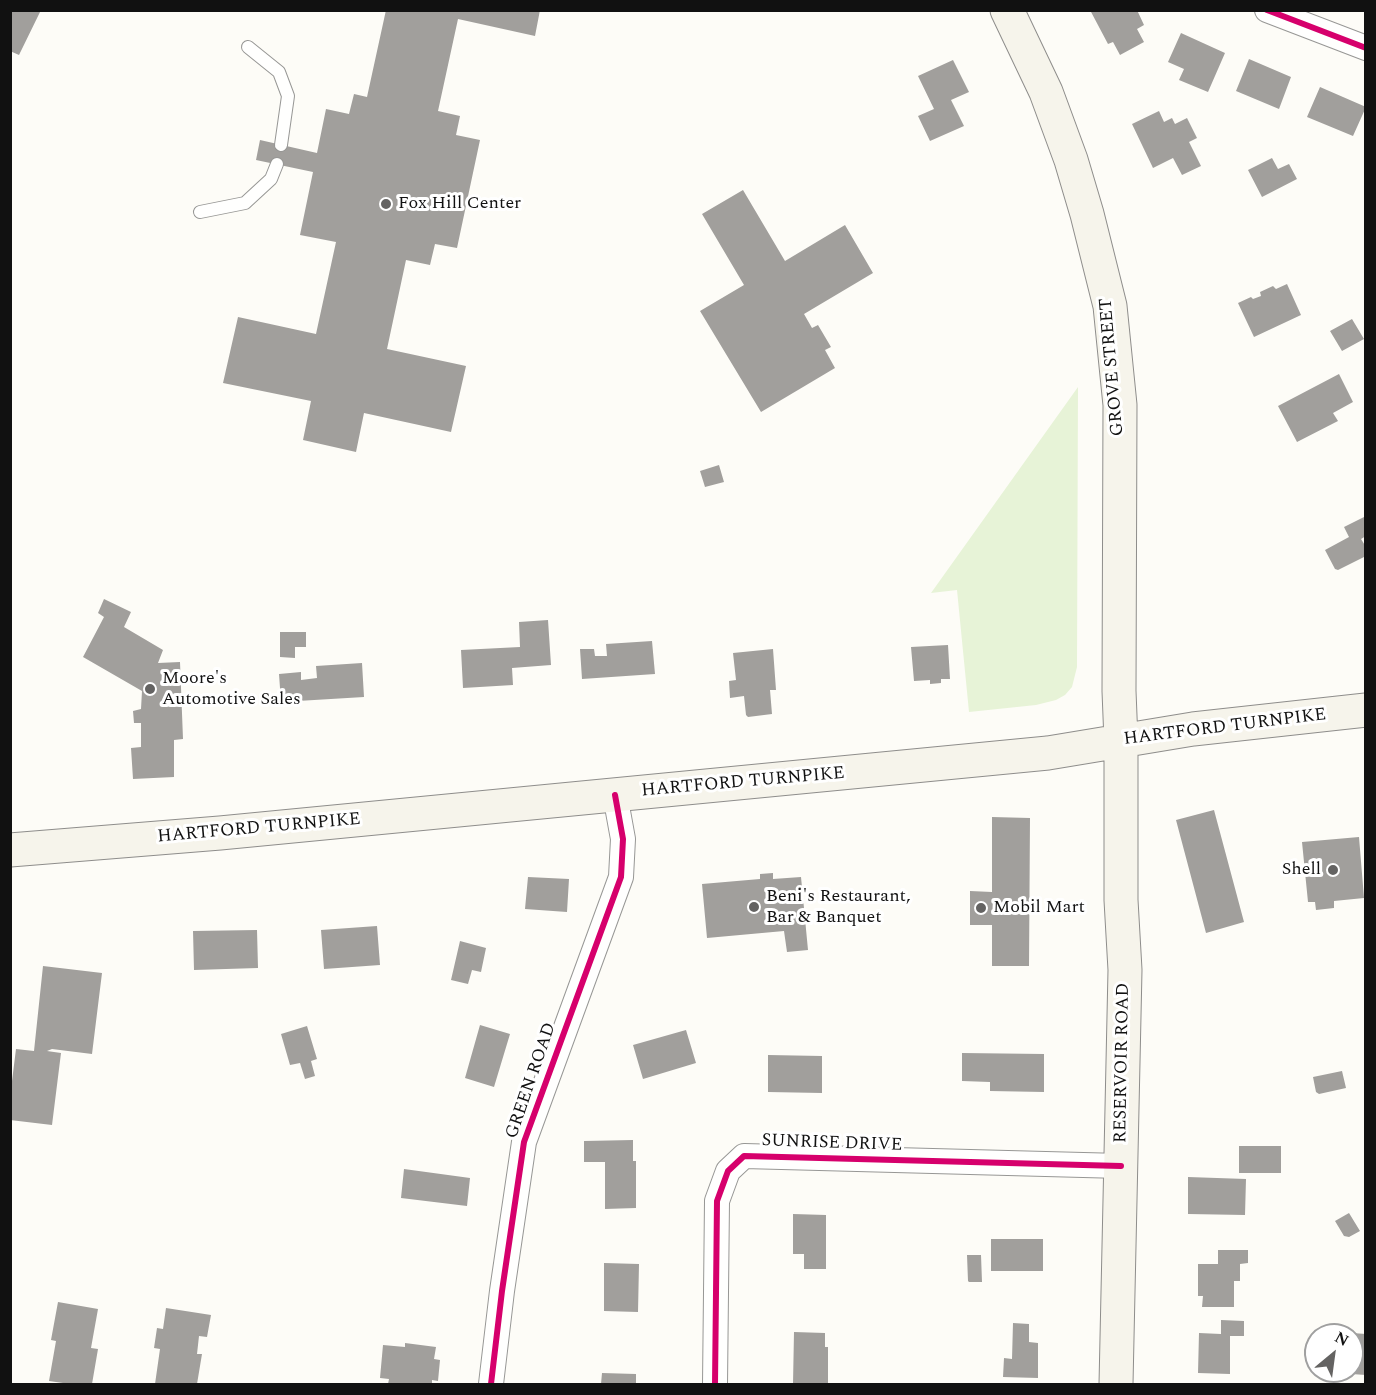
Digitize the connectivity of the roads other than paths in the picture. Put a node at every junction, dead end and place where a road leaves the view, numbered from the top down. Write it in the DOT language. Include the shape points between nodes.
graph roads {
  1 [pos="1007,10"];
  2 [pos="1267,10"];
  3 [pos="248,48"];
  4 [pos="1365,48"];
  5 [pos="281,145"];
  6 [pos="277,164"];
  7 [pos="200,212"];
  8 [pos="1365,710"];
  9 [pos="1121,741"];
  10 [pos="615,795"];
  11 [pos="10,850"];
  12 [pos="1121,1166"];
  13 [pos="491,1384"];
  14 [pos="715,1384"];
  15 [pos="1116,1384"];
  1 -- 9 [label="main road, GROVE STREET" via="1046,92 1071,160 1110,306 1120,405"];
  2 -- 4 [label="street"];
  3 -- 5 [label="lane" via="279,72 288,96"];
  6 -- 7 [label="lane" via="271,179 245,203"];
  8 -- 9 [label="main road, HARTFORD TURNPIKE"];
  9 -- 10 [label="main road, HARTFORD TURNPIKE" via="1048,753"];
  9 -- 12 [label="main road, RESERVOIR ROAD" via="1125,970"];
  10 -- 11 [label="main road, HARTFORD TURNPIKE"];
  10 -- 13 [label="street, GREEN ROAD" via="623,839 621,877 524,1142"];
  12 -- 14 [label="street, SUNRISE DRIVE" via="744,1156 728,1171 717,1201"];
  12 -- 15 [label="main road, RESERVOIR ROAD"];
}
